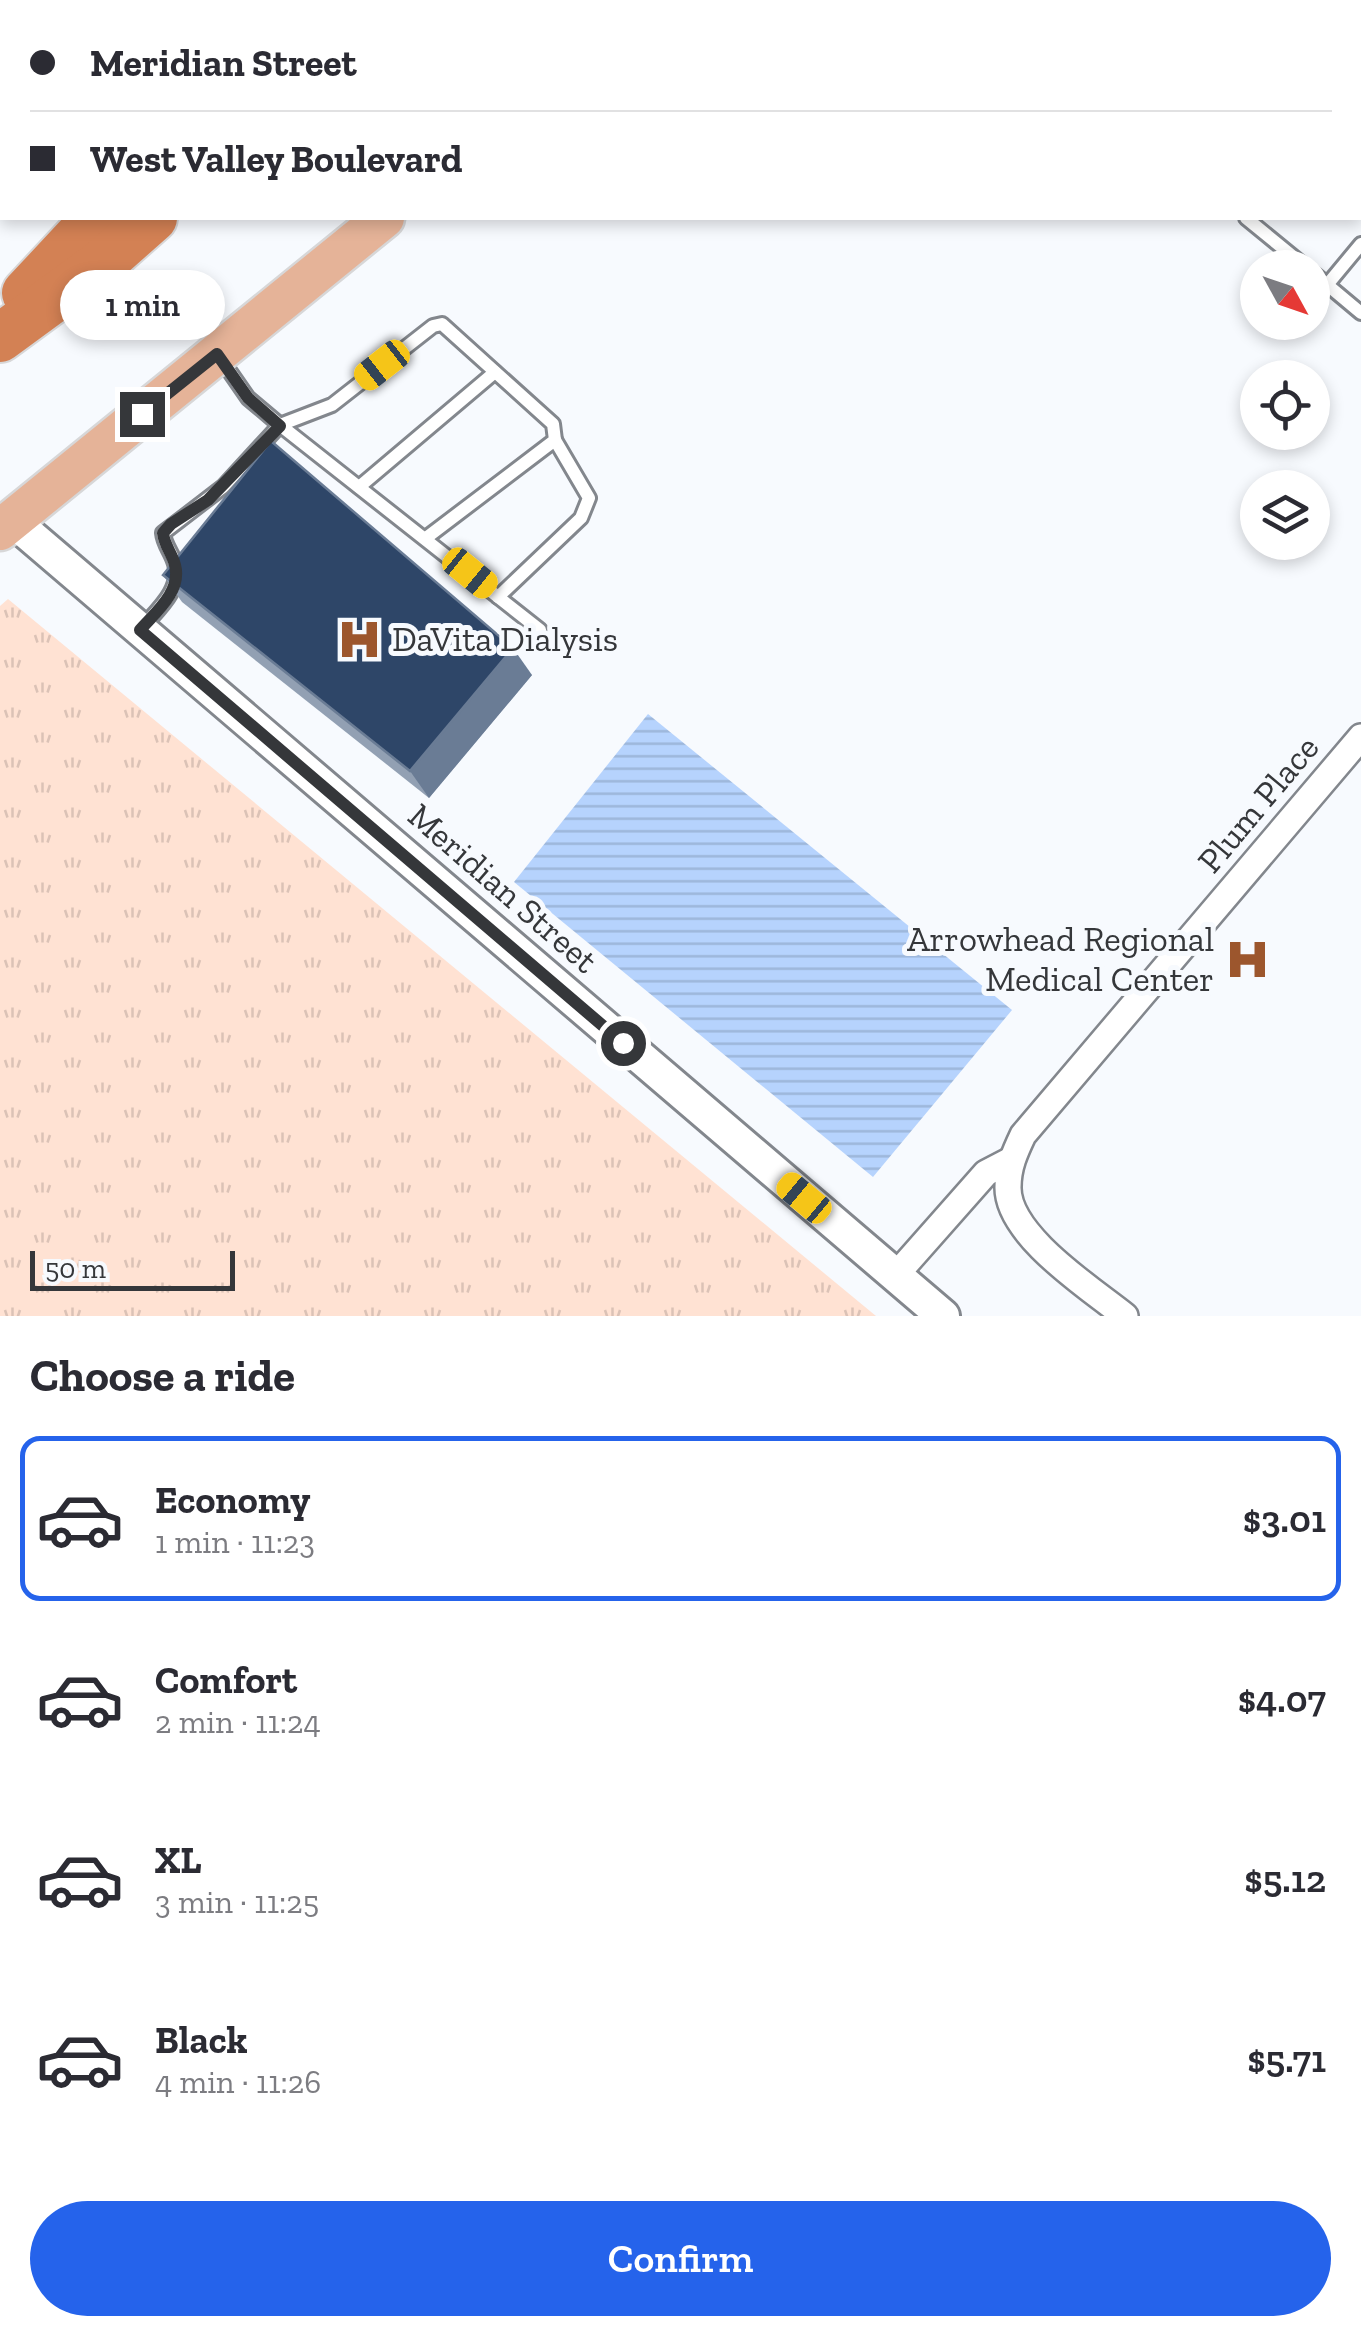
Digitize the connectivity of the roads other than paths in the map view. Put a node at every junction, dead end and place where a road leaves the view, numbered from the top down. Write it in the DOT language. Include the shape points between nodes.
graph roads {
  1 [pos="94,220"];
  2 [pos="151,220"];
  3 [pos="382,220"];
  4 [pos="1248,220"];
  5 [pos="1361,244"];
  6 [pos="1285,250"];
  7 [pos="1330,283"];
  8 [pos="1330,287"];
  9 [pos="1361,312"];
  10 [pos="0,321"];
  11 [pos="0,338"];
  12 [pos="217,354"];
  13 [pos="495,372"];
  14 [pos="280,426"];
  15 [pos="554,440"];
  16 [pos="360,487"];
  17 [pos="6,525"];
  18 [pos="426,538"];
  19 [pos="498,596"];
  20 [pos="140,630"];
  21 [pos="540,630"];
  22 [pos="1361,736"];
  23 [pos="1011,1160"];
  24 [pos="895,1276"];
  25 [pos="943,1316"];
  26 [pos="1124,1316"];
  1 -- 10 [label="highway"];
  2 -- 11 [label="highway"];
  3 -- 12 [label="main road"];
  4 -- 6 [label="lane"];
  5 -- 7 [label="lane"];
  8 -- 9 [label="lane"];
  12 -- 14 [label="lane" via="248,398"];
  12 -- 17 [label="main road"];
  13 -- 14 [label="lane" via="442,324 433,326 332,405"];
  13 -- 15 [label="lane" via="553,424"];
  13 -- 16 [label="lane"];
  14 -- 16 [label="lane"];
  14 -- 20 [label="lane" via="216,494 163,533 176,583"];
  15 -- 18 [label="lane"];
  15 -- 19 [label="lane" via="589,498 581,518"];
  16 -- 18 [label="lane"];
  17 -- 20 [label="street, Meridian Street"];
  18 -- 19 [label="lane"];
  19 -- 21 [label="lane"];
  20 -- 24 [label="street, Meridian Street"];
  22 -- 23 [label="street, Plum Place" via="1023,1135"];
  23 -- 24 [label="street, Plum Place" via="986,1172"];
  23 -- 26 [label="street" via="1007,1190 1014,1212 1038,1245"];
  24 -- 25 [label="street, Meridian Street"];
}
